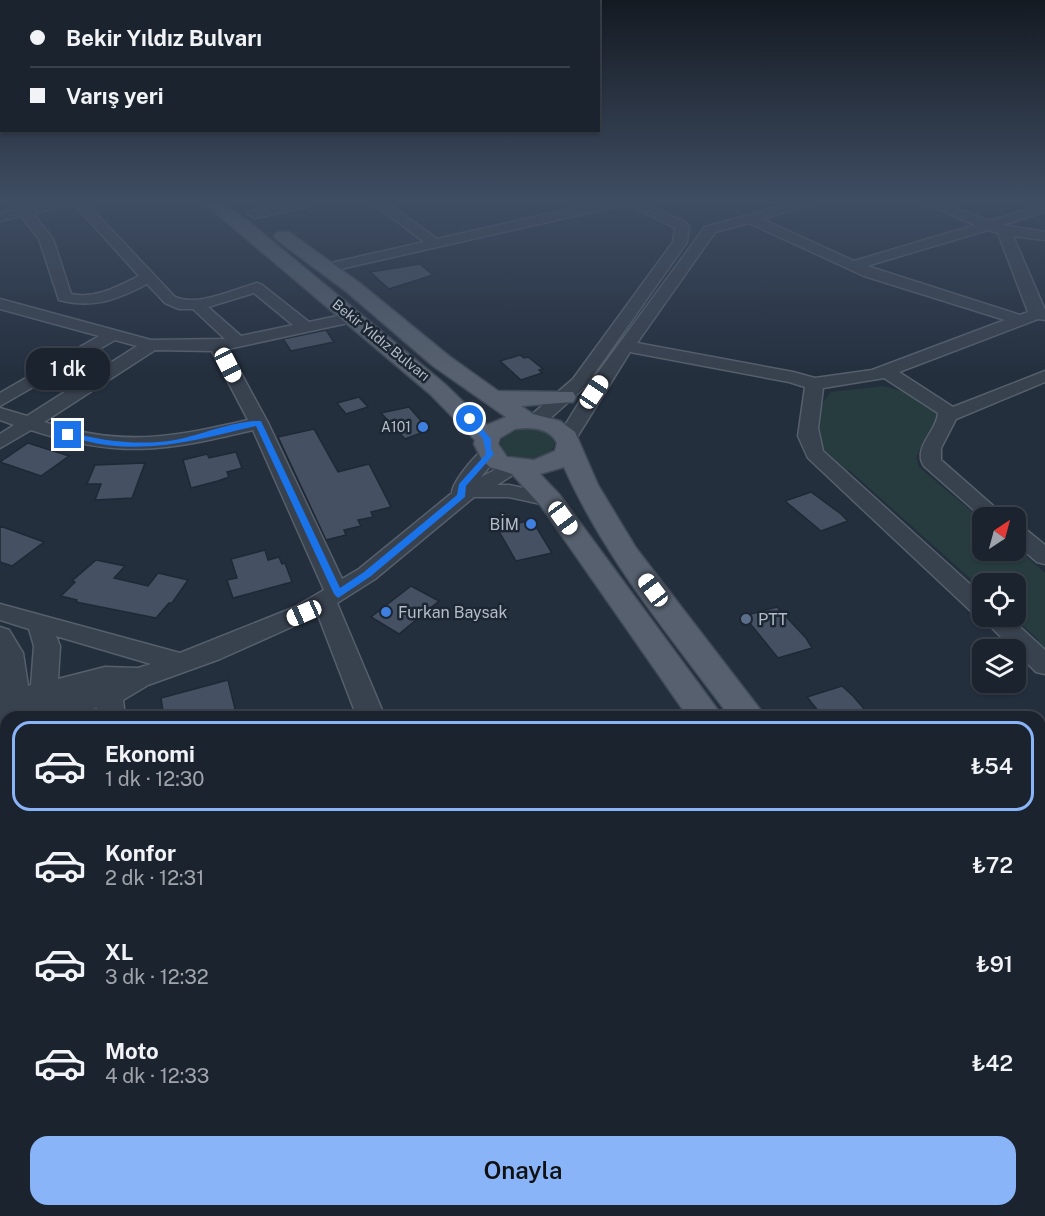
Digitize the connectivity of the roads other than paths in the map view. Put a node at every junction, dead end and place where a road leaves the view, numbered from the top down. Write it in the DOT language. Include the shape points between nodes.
graph roads {
  1 [pos="52,260"];
  2 [pos="130,260"];
  3 [pos="283,260"];
  4 [pos="316,260"];
  5 [pos="362,260"];
  6 [pos="667,260"];
  7 [pos="676,260"];
  8 [pos="840,260"];
  9 [pos="874,260"];
  10 [pos="1014,260"];
  11 [pos="854,266"];
  12 [pos="327,268"];
  13 [pos="147,278"];
  14 [pos="0,304"];
  15 [pos="197,305"];
  16 [pos="290,315"];
  17 [pos="1034,316"];
  18 [pos="351,318"];
  19 [pos="305,327"];
  20 [pos="112,335"];
  21 [pos="229,340"];
  22 [pos="151,345"];
  23 [pos="626,346"];
  24 [pos="885,371"];
  25 [pos="1045,376"];
  26 [pos="814,384"];
  27 [pos="491,396"];
  28 [pos="565,397"];
  29 [pos="0,401"];
  30 [pos="0,414"];
  31 [pos="948,416"];
  32 [pos="531,421"];
  33 [pos="30,423"];
  34 [pos="259,423"];
  35 [pos="0,442"];
  36 [pos="568,443"];
  37 [pos="488,446"];
  38 [pos="517,467"];
  39 [pos="468,493"];
  40 [pos="550,500"];
  41 [pos="984,507"];
  42 [pos="1026,541"];
  43 [pos="1045,557"];
  44 [pos="332,598"];
  45 [pos="972,599"];
  46 [pos="0,612"];
  47 [pos="40,626"];
  48 [pos="1004,627"];
  49 [pos="2,647"];
  50 [pos="182,663"];
  51 [pos="1045,665"];
  52 [pos="139,678"];
  53 [pos="44,700"];
  54 [pos="110,706"];
  55 [pos="6,709"];
  56 [pos="369,711"];
  57 [pos="702,711"];
  58 [pos="744,711"];
  1 -- 13 [label="street" via="64,297 83,301 122,292"];
  2 -- 13 [label="street"];
  3 -- 18 [label="main road, Bekir Yıldız Bulvarı"];
  4 -- 12 [label="main road, Bekir Yıldız Bulvarı"];
  5 -- 12 [label="street"];
  6 -- 28 [label="street" via="586,375"];
  7 -- 23 [label="street"];
  8 -- 11 [label="street"];
  9 -- 11 [label="street"];
  10 -- 17 [label="street"];
  11 -- 17 [label="street"];
  12 -- 27 [label="main road, Bekir Yıldız Bulvarı" via="441,361"];
  13 -- 15 [label="street" via="174,303"];
  14 -- 20 [label="street"];
  15 -- 16 [label="street" via="257,288"];
  15 -- 21 [label="street"];
  16 -- 19 [label="street"];
  16 -- 21 [label="street"];
  17 -- 24 [label="street"];
  18 -- 19 [label="street"];
  18 -- 37 [label="main road, Bekir Yıldız Bulvarı" via="437,386"];
  19 -- 21 [label="street"];
  20 -- 22 [label="street"];
  20 -- 29 [label="street"];
  21 -- 22 [label="street"];
  21 -- 34 [label="street"];
  22 -- 33 [label="street"];
  23 -- 26 [label="street"];
  23 -- 36 [label="street" via="594,392"];
  24 -- 26 [label="street"];
  24 -- 31 [label="street" via="939,404"];
  25 -- 31 [label="street"];
  26 -- 45 [label="street" via="806,432 814,454"];
  27 -- 28 [label="main road" via="526,400"];
  27 -- 32 [label="main road, Bekir Yıldız Bulvarı"];
  28 -- 32 [label="street"];
  30 -- 33 [label="street"];
  31 -- 41 [label="street" via="931,448 931,462"];
  32 -- 36 [label="main road" via="559,429"];
  32 -- 37 [label="main road" via="501,426"];
  33 -- 34 [label="street" via="90,441 137,445 173,442"];
  33 -- 35 [label="street"];
  34 -- 44 [label="street"];
  36 -- 38 [label="main road" via="561,458 547,465"];
  36 -- 58 [label="main road" via="593,502 640,572"];
  37 -- 38 [label="main road" via="502,463"];
  37 -- 39 [label="street" via="462,486"];
  38 -- 39 [label="street"];
  38 -- 40 [label="main road"];
  39 -- 40 [label="street" via="521,492"];
  39 -- 44 [label="street" via="368,574"];
  40 -- 57 [label="main road"];
  42 -- 43 [label="street"];
  44 -- 50 [label="street" via="262,632"];
  44 -- 56 [label="street"];
  46 -- 47 [label="street"];
  47 -- 50 [label="street"];
  47 -- 53 [label="street" via="47,646"];
  48 -- 51 [label="street"];
  49 -- 55 [label="street" via="15,665"];
  50 -- 52 [label="street"];
  52 -- 53 [label="street" via="105,677"];
  52 -- 54 [label="street"];
  53 -- 54 [label="street"];
  53 -- 55 [label="street"];
}
